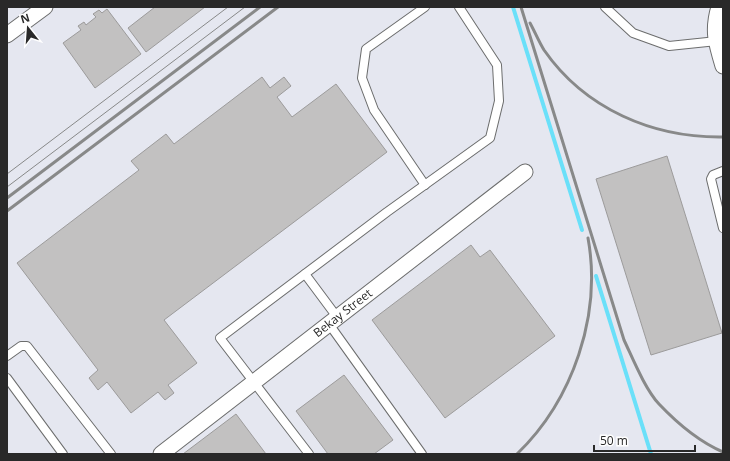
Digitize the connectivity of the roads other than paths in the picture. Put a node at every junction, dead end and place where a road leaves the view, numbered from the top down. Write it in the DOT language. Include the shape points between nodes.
graph roads {
  1 [pos="45,7"];
  2 [pos="425,7"];
  3 [pos="459,7"];
  4 [pos="606,7"];
  5 [pos="719,7"];
  6 [pos="7,36"];
  7 [pos="717,40"];
  8 [pos="723,66"];
  9 [pos="723,171"];
  10 [pos="524,172"];
  11 [pos="425,185"];
  12 [pos="723,228"];
  13 [pos="305,274"];
  14 [pos="333,320"];
  15 [pos="7,356"];
  16 [pos="7,378"];
  17 [pos="254,382"];
  18 [pos="63,454"];
  19 [pos="111,454"];
  20 [pos="161,454"];
  21 [pos="309,454"];
  22 [pos="422,454"];
  1 -- 6 [label="street"];
  2 -- 11 [label="lane" via="366,48 362,78 374,110"];
  3 -- 11 [label="lane" via="497,65 499,101 490,138"];
  4 -- 7 [label="lane" via="633,33 669,46"];
  5 -- 7 [label="street" via="715,22"];
  7 -- 8 [label="street"];
  9 -- 12 [label="lane" via="713,175 711,179"];
  10 -- 14 [label="street, Bekay Street"];
  11 -- 13 [label="lane"];
  13 -- 14 [label="lane"];
  13 -- 17 [label="lane" via="220,338"];
  14 -- 17 [label="street, Bekay Street"];
  14 -- 22 [label="lane"];
  15 -- 19 [label="lane" via="21,346 27,346"];
  16 -- 18 [label="lane"];
  17 -- 20 [label="street, Bekay Street"];
  17 -- 21 [label="lane"];
}
